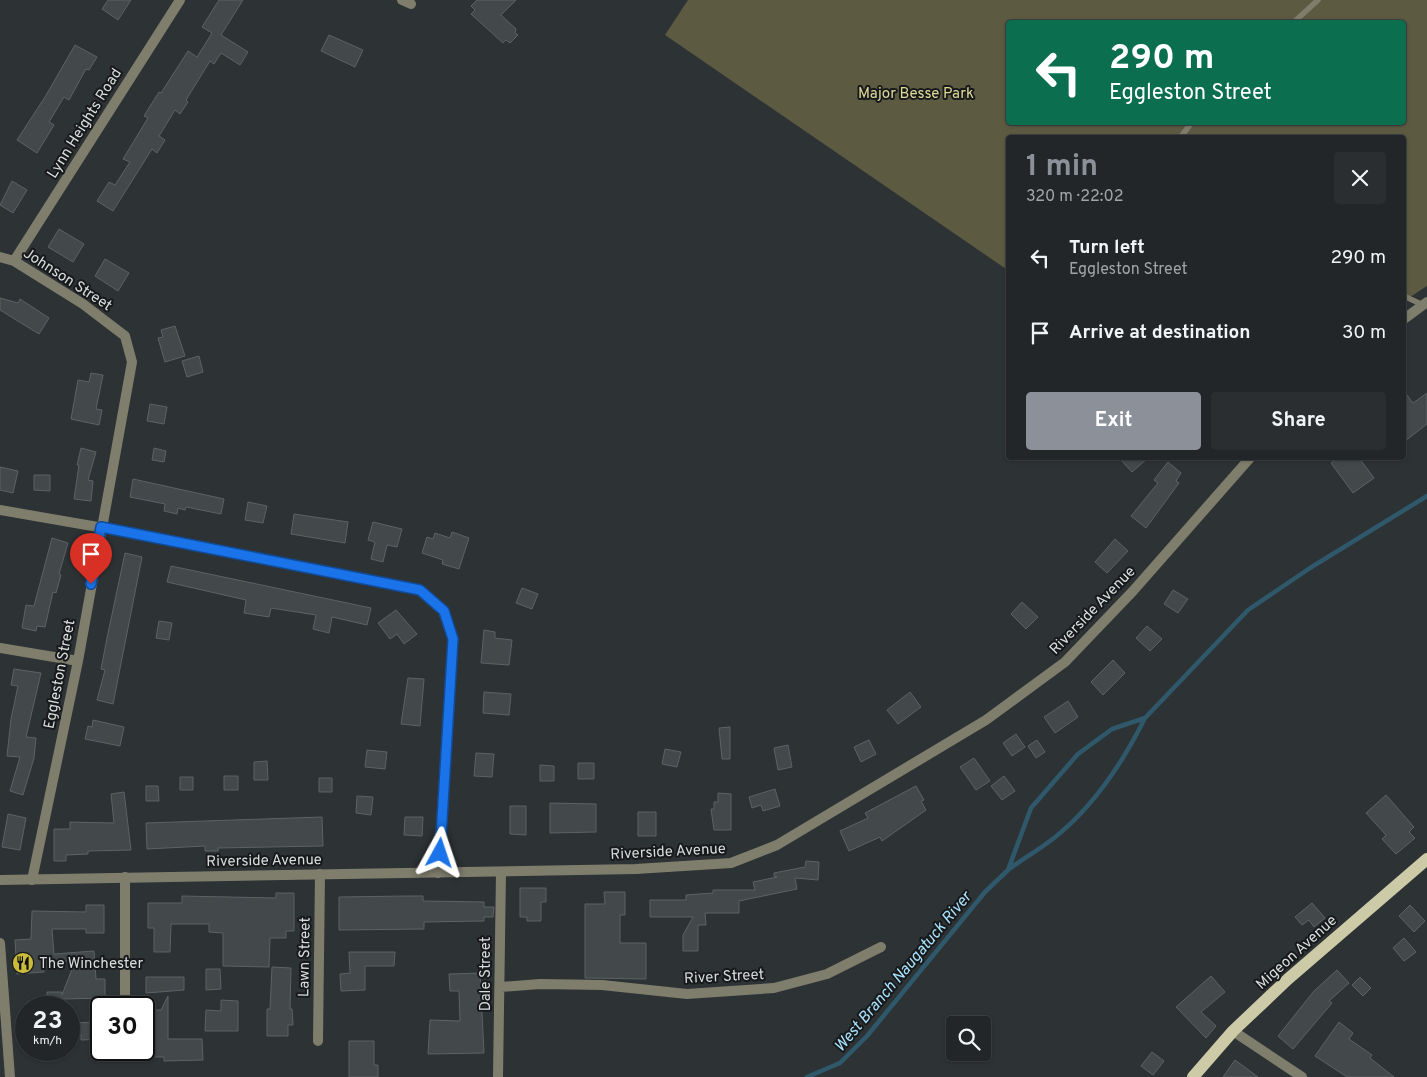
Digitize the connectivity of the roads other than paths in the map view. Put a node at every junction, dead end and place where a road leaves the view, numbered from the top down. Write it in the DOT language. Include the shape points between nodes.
graph roads {
  1 [pos="180,0"];
  2 [pos="1318,0"];
  3 [pos="1296,20"];
  4 [pos="0,257"];
  5 [pos="14,261"];
  6 [pos="1406,297"];
  7 [pos="1425,304"];
  8 [pos="1406,318"];
  9 [pos="129,386"];
  10 [pos="1248,460"];
  11 [pos="0,510"];
  12 [pos="101,527"];
  13 [pos="0,648"];
  14 [pos="78,661"];
  15 [pos="1427,859"];
  16 [pos="501,872"];
  17 [pos="438,873"];
  18 [pos="320,874"];
  19 [pos="125,878"];
  20 [pos="0,880"];
  21 [pos="32,880"];
  22 [pos="0,943"];
  23 [pos="881,947"];
  24 [pos="501,987"];
  25 [pos="125,996"];
  26 [pos="1233,1031"];
  27 [pos="318,1041"];
  28 [pos="10,1077"];
  29 [pos="498,1077"];
  30 [pos="1193,1077"];
  31 [pos="1302,1077"];
  1 -- 5 [label="street, Lynn Heights Road"];
  2 -- 3 [label="lane"];
  4 -- 5 [label="street, Johnson Street"];
  5 -- 9 [label="street, Johnson Street" via="84,304 125,336 132,362"];
  6 -- 7 [label="lane"];
  7 -- 8 [label="street"];
  9 -- 12 [label="street, Eggleston Street"];
  10 -- 16 [label="street, Riverside Avenue" via="1133,591 1065,662 986,720 777,845 731,863 686,868"];
  11 -- 12 [label="street"];
  12 -- 14 [label="street, Eggleston Street"];
  12 -- 17 [label="street" via="420,590 444,611 453,639"];
  13 -- 14 [label="street"];
  14 -- 21 [label="street, Eggleston Street"];
  15 -- 26 [label="main road, Migeon Avenue"];
  16 -- 17 [label="street, Riverside Avenue"];
  16 -- 24 [label="street, Dale Street"];
  17 -- 18 [label="street, Riverside Avenue"];
  18 -- 19 [label="street, Riverside Avenue"];
  18 -- 27 [label="street, Lawn Street"];
  19 -- 21 [label="street, Riverside Avenue"];
  19 -- 25 [label="street"];
  20 -- 21 [label="street, Riverside Avenue"];
  22 -- 28 [label="street"];
  23 -- 24 [label="street, River Street" via="827,974 774,988 687,994 602,985"];
  24 -- 29 [label="street, Dale Street"];
  26 -- 30 [label="main road, Migeon Avenue"];
  26 -- 31 [label="street"];
}
